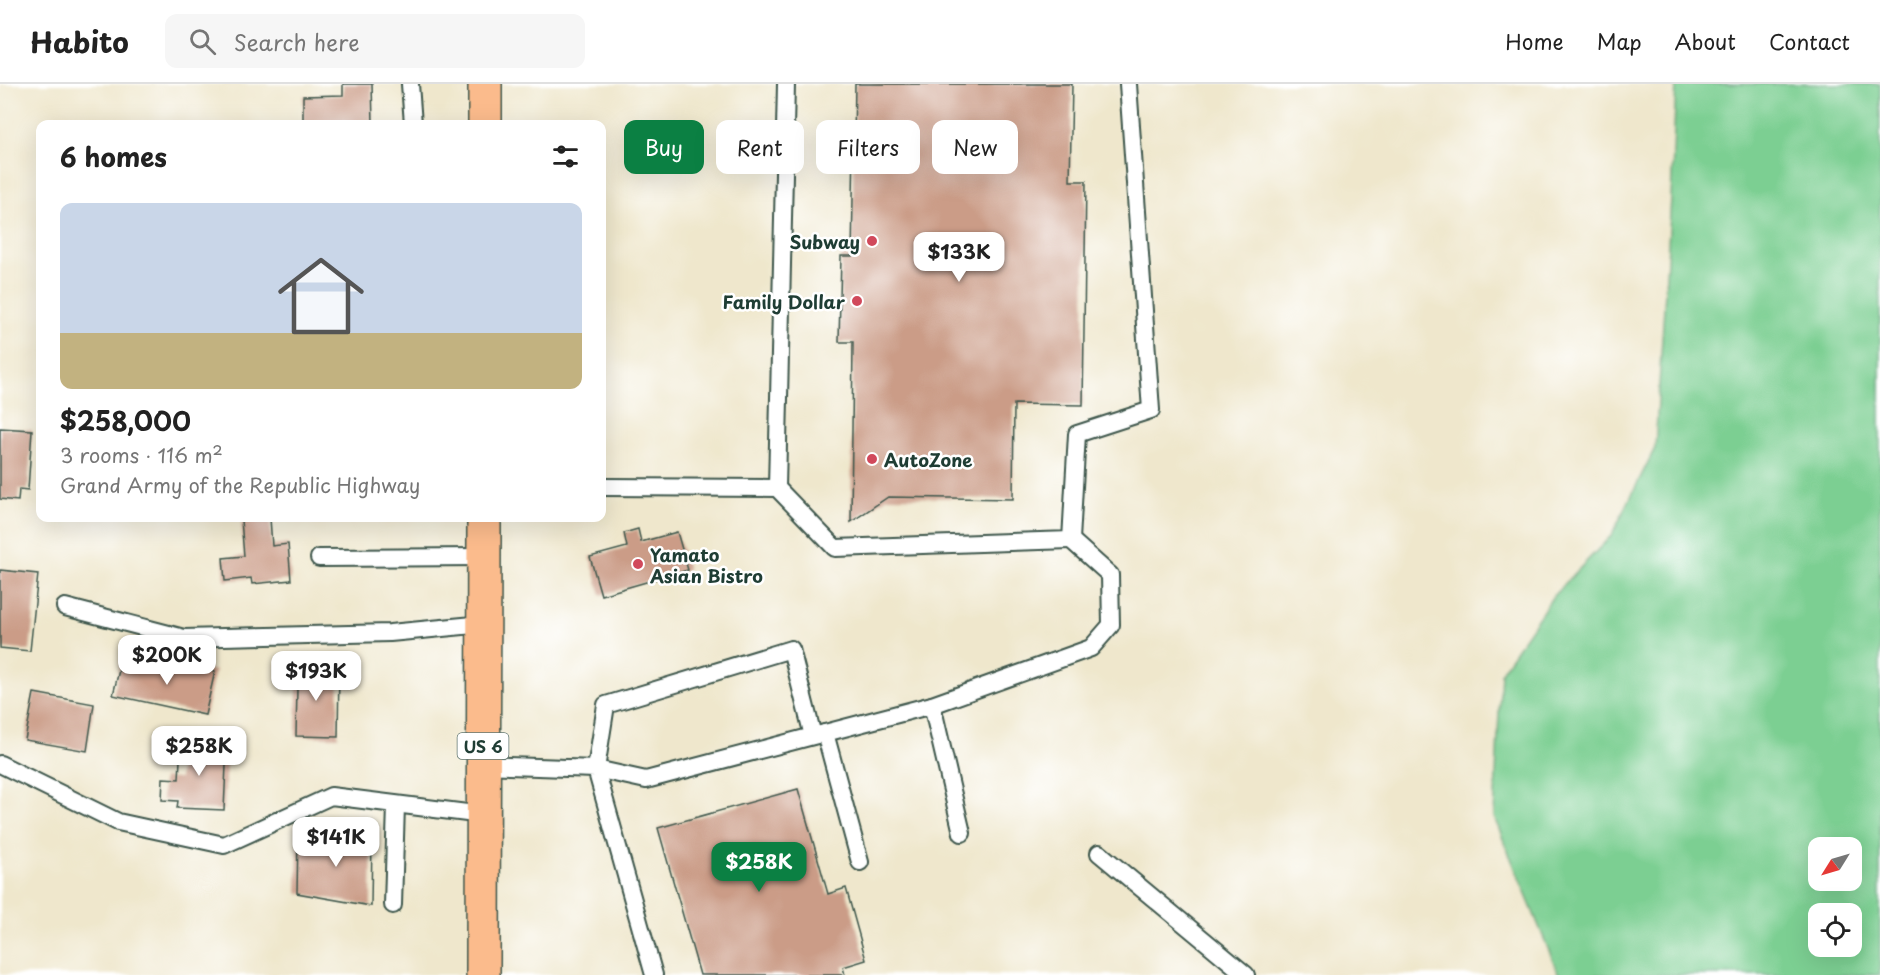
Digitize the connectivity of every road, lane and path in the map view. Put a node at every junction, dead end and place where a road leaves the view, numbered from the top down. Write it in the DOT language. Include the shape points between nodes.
graph roads {
  1 [pos="410,84"];
  2 [pos="485,84"];
  3 [pos="786,84"];
  4 [pos="1128,84"];
  5 [pos="413,120"];
  6 [pos="485,120"];
  7 [pos="606,487"];
  8 [pos="777,488"];
  9 [pos="484,522"];
  10 [pos="1071,540"];
  11 [pos="484,557"];
  12 [pos="319,558"];
  13 [pos="65,607"];
  14 [pos="484,624"];
  15 [pos="932,705"];
  16 [pos="819,735"];
  17 [pos="0,764"];
  18 [pos="483,765"];
  19 [pos="596,769"];
  20 [pos="396,805"];
  21 [pos="483,815"];
  22 [pos="962,833"];
  23 [pos="1100,853"];
  24 [pos="860,862"];
  25 [pos="393,905"];
  26 [pos="483,975"];
  27 [pos="654,975"];
  28 [pos="1246,975"];
  1 -- 5 [label="lane"];
  2 -- 6 [label="main road"];
  3 -- 8 [label="lane"];
  4 -- 10 [label="lane" via="1151,410 1077,434"];
  7 -- 8 [label="lane"];
  8 -- 10 [label="lane" via="835,548"];
  9 -- 11 [label="main road, US 6"];
  10 -- 15 [label="lane" via="1110,575 1111,625 1091,648"];
  11 -- 12 [label="lane"];
  11 -- 14 [label="main road, US 6"];
  13 -- 14 [label="lane" via="184,638 390,633"];
  14 -- 18 [label="main road, US 6"];
  15 -- 16 [label="lane"];
  15 -- 22 [label="lane"];
  16 -- 19 [label="lane" via="646,780"];
  16 -- 19 [label="lane" via="791,649 606,705"];
  16 -- 24 [label="lane"];
  17 -- 20 [label="lane" via="118,822 224,844 331,796"];
  18 -- 19 [label="lane"];
  18 -- 21 [label="main road, US 6"];
  19 -- 27 [label="lane"];
  20 -- 21 [label="lane"];
  20 -- 25 [label="lane"];
  21 -- 26 [label="main road, US 6"];
  23 -- 28 [label="lane"];
}
